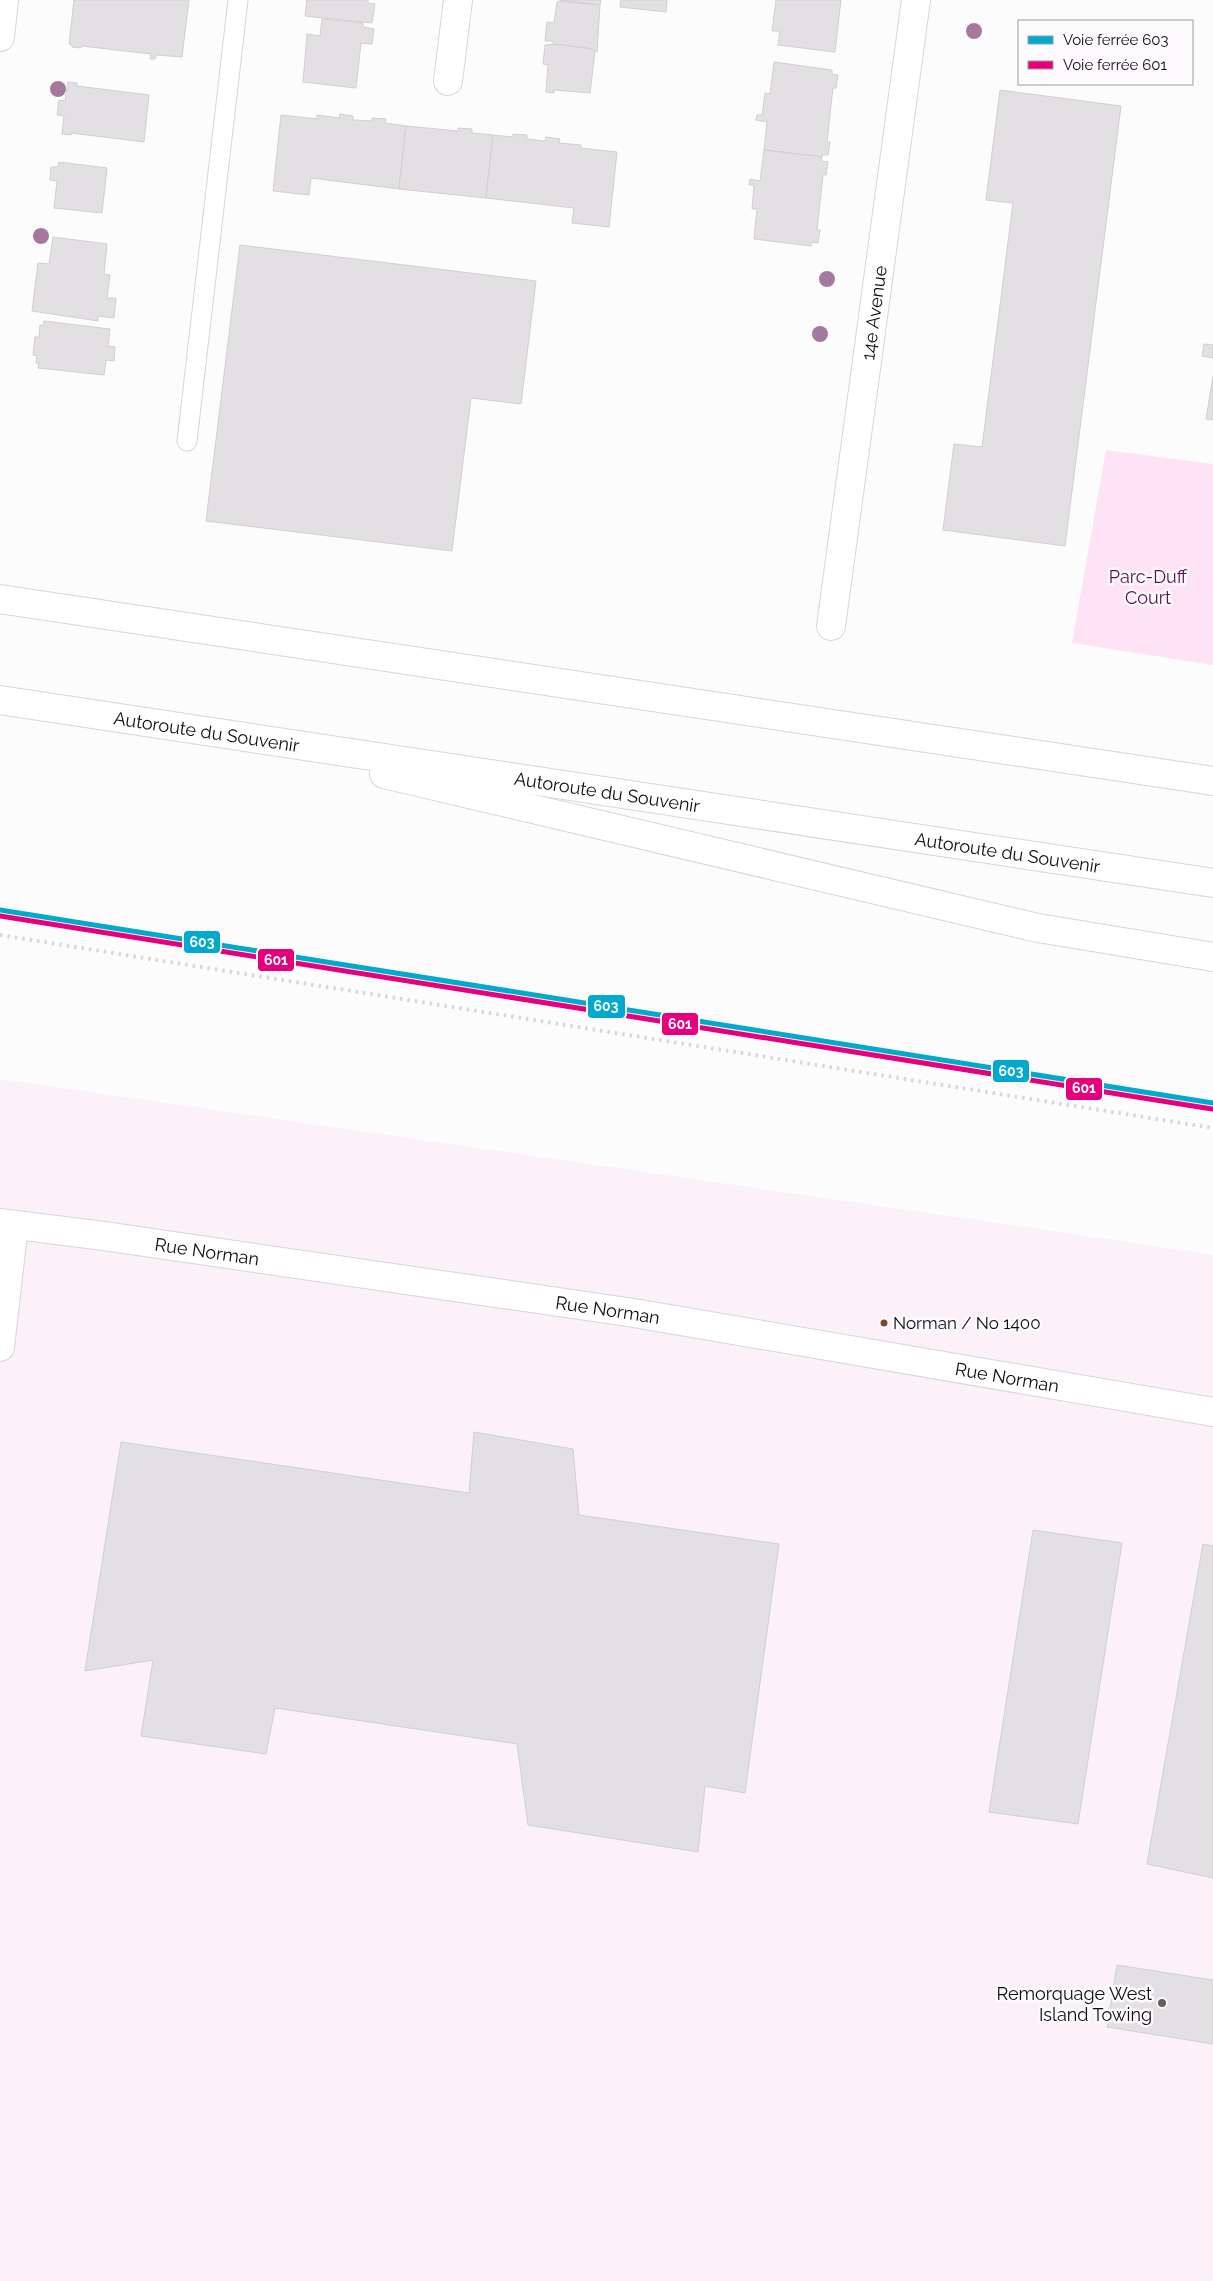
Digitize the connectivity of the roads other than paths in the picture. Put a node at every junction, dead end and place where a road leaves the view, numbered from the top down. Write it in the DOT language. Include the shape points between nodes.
graph roads {
  1 [pos="4,0"];
  2 [pos="238,0"];
  3 [pos="458,0"];
  4 [pos="916,0"];
  5 [pos="0,37"];
  6 [pos="448,80"];
  7 [pos="186,441"];
  8 [pos="0,599"];
  9 [pos="831,626"];
  10 [pos="0,700"];
  11 [pos="190,729"];
  12 [pos="1213,781"];
  13 [pos="1213,883"];
  14 [pos="1213,957"];
  15 [pos="7,1224"];
  16 [pos="0,1347"];
  17 [pos="1213,1412"];
  1 -- 5 [label="main road"];
  2 -- 7 [label="lane"];
  3 -- 6 [label="main road"];
  4 -- 9 [label="main road, 14e Avenue"];
  8 -- 12 [label="main road"];
  10 -- 11 [label="main road, Autoroute du Souvenir"];
  11 -- 13 [label="main road, Autoroute du Souvenir"];
  11 -- 14 [label="main road" via="1038,928"];
  15 -- 16 [label="main road"];
  15 -- 17 [label="main road, Rue Norman" via="634,1313"];
}
